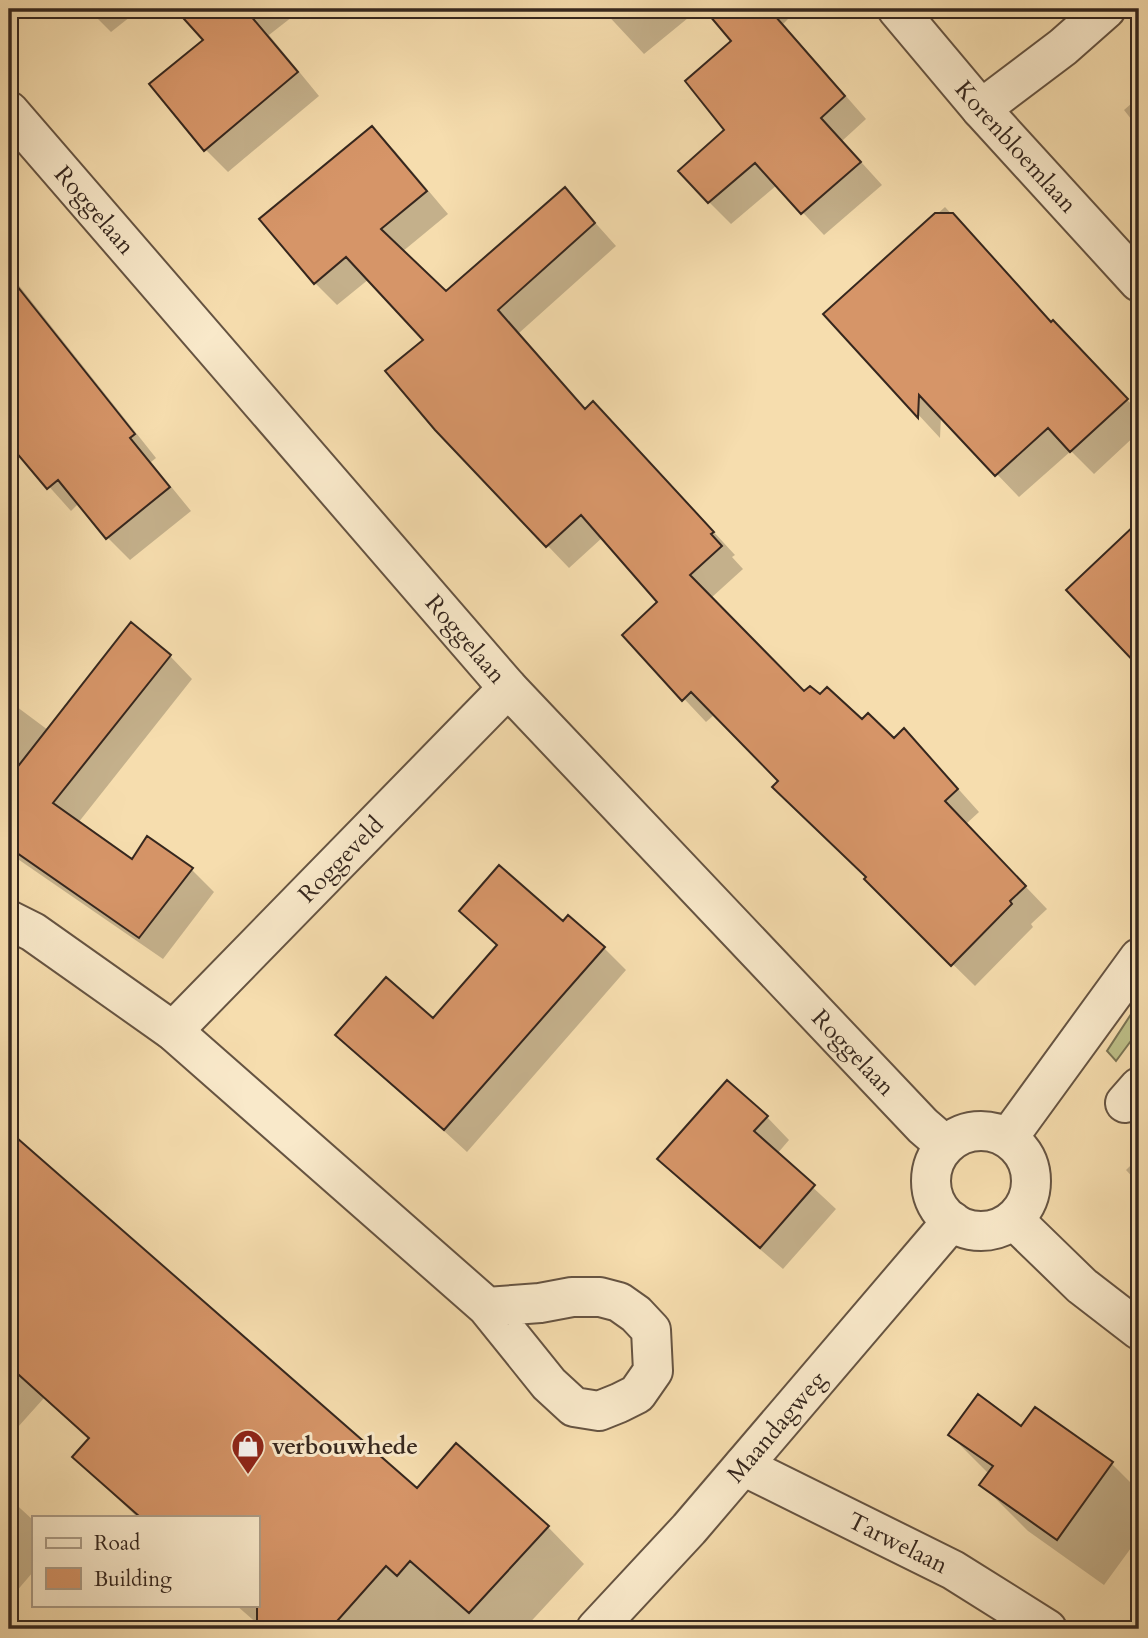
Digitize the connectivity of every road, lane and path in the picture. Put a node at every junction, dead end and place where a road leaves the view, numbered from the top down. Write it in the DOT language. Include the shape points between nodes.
graph roads {
  1 [pos="897,9"];
  2 [pos="1106,9"];
  3 [pos="981,109"];
  4 [pos="9,111"];
  5 [pos="1139,282"];
  6 [pos="508,688"];
  7 [pos="9,920"];
  8 [pos="1139,958"];
  9 [pos="173,1031"];
  10 [pos="1008,1138"];
  11 [pos="945,1145"];
  12 [pos="1014,1220"];
  13 [pos="952,1221"];
  14 [pos="487,1307"];
  15 [pos="1139,1330"];
  16 [pos="743,1466"];
  17 [pos="596,1629"];
  18 [pos="1047,1629"];
  1 -- 3 [label="street, Korenbloemlaan"];
  2 -- 3 [label="street"];
  3 -- 5 [label="street, Korenbloemlaan"];
  4 -- 6 [label="street, Roggelaan"];
  6 -- 9 [label="street, Roggeveld"];
  6 -- 11 [label="street, Roggelaan"];
  7 -- 9 [label="street" via="33,932"];
  8 -- 10 [label="street"];
  9 -- 14 [label="street"];
  10 -- 11 [label="street" via="974,1131"];
  10 -- 12 [label="street" via="1028,1162 1031,1178 1030,1194"];
  11 -- 13 [label="street" via="931,1176 940,1209"];
  12 -- 13 [label="street" via="999,1230 982,1233 964,1230"];
  12 -- 15 [label="street" via="1082,1286"];
  13 -- 16 [label="street, Maandagweg"];
  16 -- 17 [label="street, Maandagweg"];
  16 -- 18 [label="street, Tarwelaan" via="953,1570"];
}
